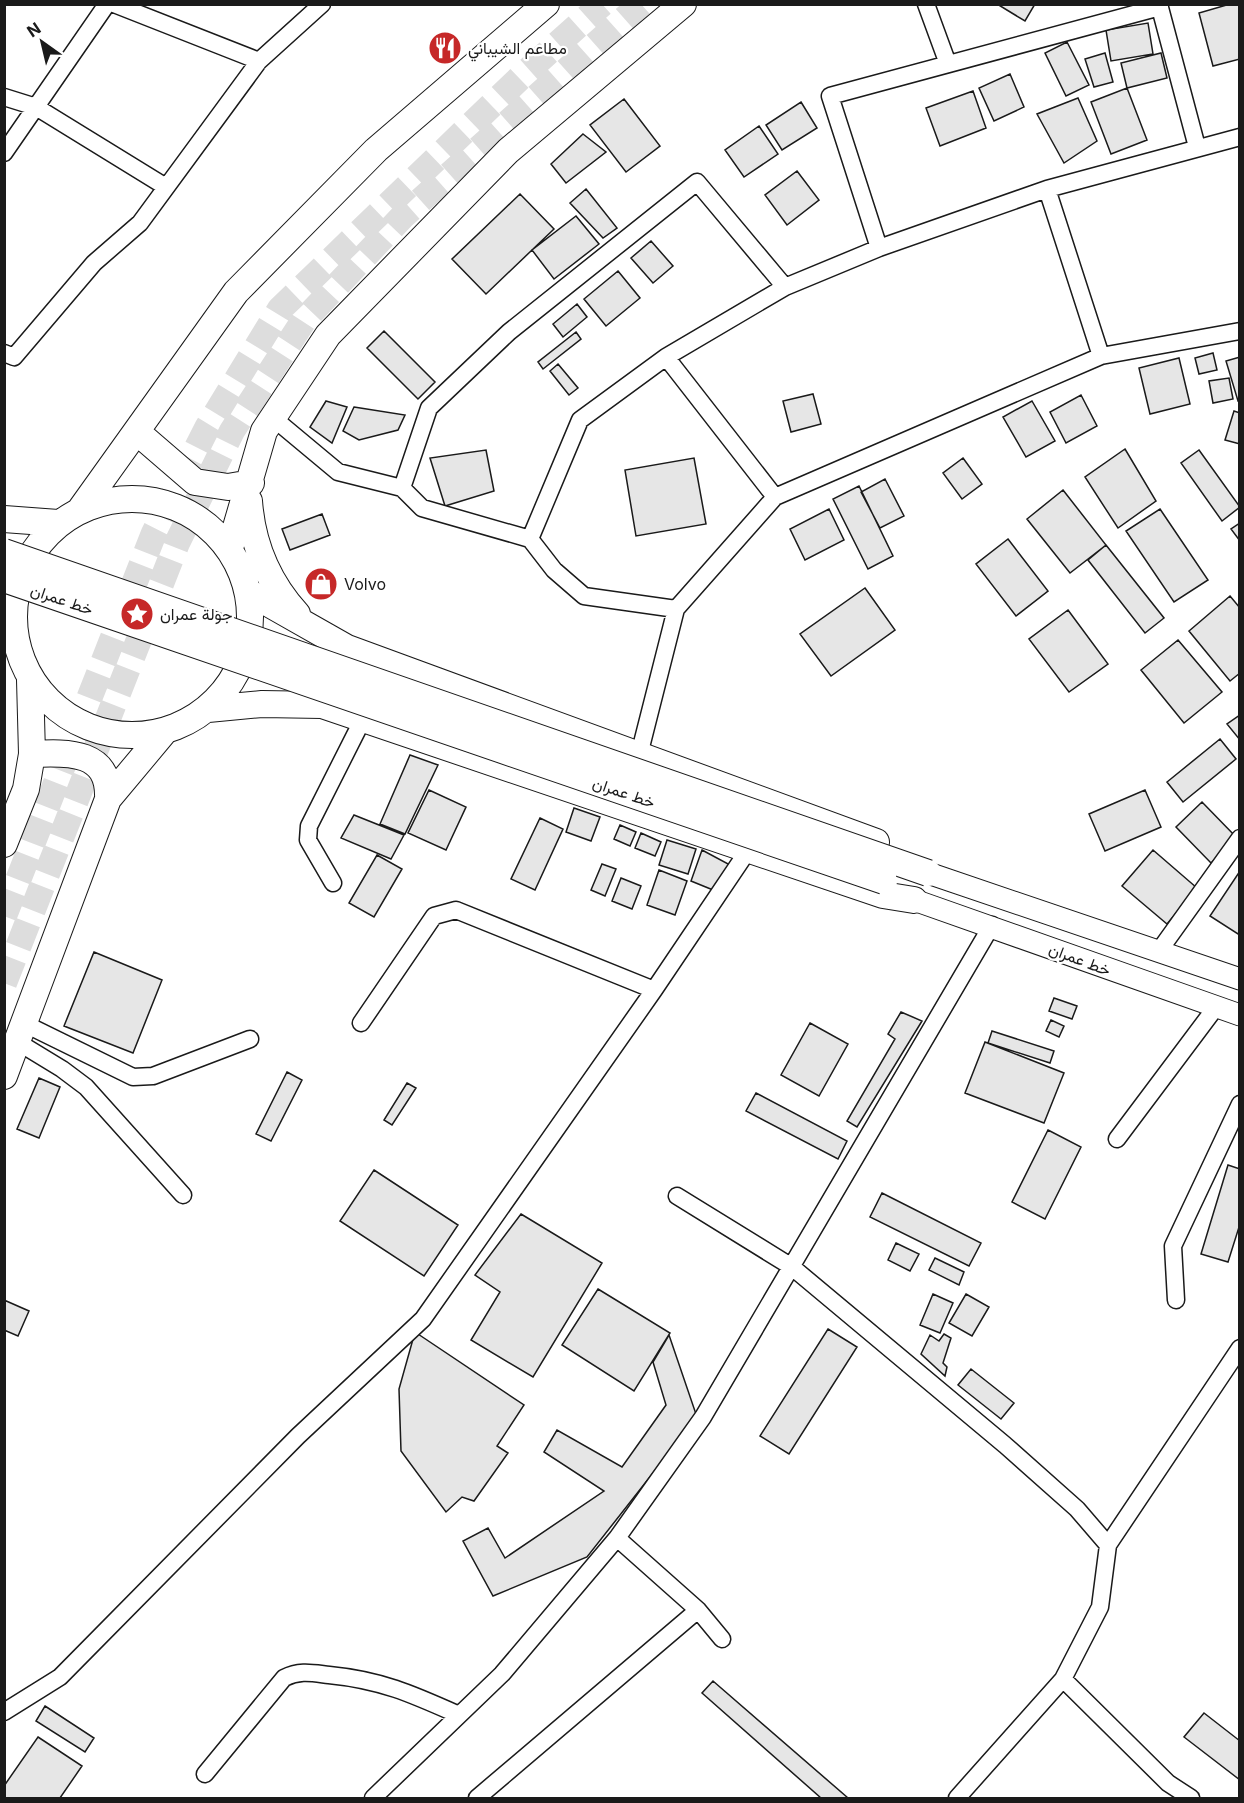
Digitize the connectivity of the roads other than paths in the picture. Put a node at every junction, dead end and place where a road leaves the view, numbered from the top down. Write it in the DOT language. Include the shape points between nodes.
graph roads {
  1 [pos="107,4"];
  2 [pos="114,4"];
  3 [pos="322,4"];
  4 [pos="546,4"];
  5 [pos="683,4"];
  6 [pos="926,4"];
  7 [pos="1160,6"];
  8 [pos="259,61"];
  9 [pos="948,64"];
  10 [pos="4,97"];
  11 [pos="36,107"];
  12 [pos="1239,137"];
  13 [pos="1197,147"];
  14 [pos="4,153"];
  15 [pos="166,187"];
  16 [pos="1047,189"];
  17 [pos="879,248"];
  18 [pos="785,287"];
  19 [pos="1239,331"];
  20 [pos="4,353"];
  21 [pos="1101,356"];
  22 [pos="666,357"];
  23 [pos="272,417"];
  24 [pos="137,432"];
  25 [pos="250,487"];
  26 [pos="402,488"];
  27 [pos="775,497"];
  28 [pos="80,510"];
  29 [pos="4,519"];
  30 [pos="58,523"];
  31 [pos="530,539"];
  32 [pos="230,548"];
  33 [pos="4,552"];
  34 [pos="4,579"];
  35 [pos="250,593"];
  36 [pos="676,609"];
  37 [pos="307,625"];
  38 [pos="4,627"];
  39 [pos="347,648"];
  40 [pos="17,651"];
  41 [pos="30,680"];
  42 [pos="322,705"];
  43 [pos="208,709"];
  44 [pos="364,717"];
  45 [pos="164,732"];
  46 [pos="32,753"];
  47 [pos="639,755"];
  48 [pos="108,799"];
  49 [pos="1239,838"];
  50 [pos="4,844"];
  51 [pos="749,849"];
  52 [pos="927,873"];
  53 [pos="333,883"];
  54 [pos="914,900"];
  55 [pos="992,926"];
  56 [pos="1159,951"];
  57 [pos="1239,979"];
  58 [pos="654,990"];
  59 [pos="1216,1007"];
  60 [pos="1239,1015"];
  61 [pos="361,1023"];
  62 [pos="20,1032"];
  63 [pos="250,1040"];
  64 [pos="4,1076"];
  65 [pos="1239,1104"];
  66 [pos="1117,1139"];
  67 [pos="183,1195"];
  68 [pos="677,1196"];
  69 [pos="792,1267"];
  70 [pos="1176,1300"];
  71 [pos="1239,1348"];
  72 [pos="617,1538"];
  73 [pos="1108,1545"];
  74 [pos="698,1610"];
  75 [pos="722,1639"];
  76 [pos="1063,1679"];
  77 [pos="4,1712"];
  78 [pos="459,1714"];
  79 [pos="205,1774"];
  80 [pos="373,1798"];
  81 [pos="477,1798"];
  82 [pos="957,1798"];
  83 [pos="1191,1798"];
  1 -- 11 [label="street"];
  2 -- 8 [label="street"];
  3 -- 8 [label="street"];
  4 -- 24 [label="highway" via="376,150 236,292"];
  5 -- 23 [label="highway" via="500,159 328,335"];
  6 -- 9 [label="street"];
  7 -- 9 [label="street"];
  7 -- 13 [label="street"];
  8 -- 15 [label="street"];
  9 -- 17 [label="street" via="830,96"];
  10 -- 11 [label="street"];
  11 -- 14 [label="street"];
  11 -- 15 [label="street"];
  12 -- 13 [label="street"];
  13 -- 16 [label="street"];
  15 -- 20 [label="street" via="140,223 94,263 14,357"];
  16 -- 17 [label="street"];
  16 -- 21 [label="street"];
  17 -- 18 [label="street"];
  18 -- 22 [label="street"];
  18 -- 26 [label="street" via="697,182 509,332 429,408"];
  19 -- 21 [label="street"];
  21 -- 27 [label="street"];
  22 -- 27 [label="street"];
  22 -- 31 [label="street" via="580,420"];
  23 -- 25 [label="highway" via="264,431"];
  23 -- 26 [label="street" via="338,472"];
  24 -- 25 [label="highway" via="195,482"];
  24 -- 28 [label="highway"];
  25 -- 32 [label="highway"];
  25 -- 37 [label="highway" via="250,517 258,550 281,595"];
  26 -- 31 [label="street" via="422,508"];
  27 -- 36 [label="street"];
  28 -- 30 [label="highway"];
  28 -- 32 [label="highway" via="147,498 194,514"];
  29 -- 30 [label="highway"];
  30 -- 40 [label="highway" via="27,559 13,604"];
  31 -- 36 [label="street" via="554,570 584,596"];
  32 -- 35 [label="highway"];
  33 -- 52 [label="highway, خط عمران, bridge"];
  34 -- 54 [label="highway, خط عمران, bridge" via="884,881"];
  35 -- 37 [label="highway"];
  35 -- 43 [label="highway" via="250,636 236,676"];
  36 -- 47 [label="street"];
  37 -- 39 [label="highway"];
  38 -- 40 [label="highway"];
  39 -- 42 [label="highway" via="321,650 303,664 308,687"];
  39 -- 47 [label="highway"];
  40 -- 41 [label="highway"];
  41 -- 45 [label="highway" via="65,717 113,735"];
  41 -- 46 [label="highway"];
  42 -- 43 [label="highway" via="262,704"];
  42 -- 44 [label="highway"];
  43 -- 45 [label="highway"];
  44 -- 51 [label="highway"];
  44 -- 53 [label="street" via="309,826 308,840"];
  45 -- 48 [label="highway"];
  46 -- 48 [label="highway" via="67,753 93,762 107,778"];
  46 -- 50 [label="highway" via="26,789"];
  47 -- 52 [label="highway" via="895,849"];
  48 -- 62 [label="highway"];
  49 -- 56 [label="street"];
  51 -- 54 [label="highway" via="883,895"];
  51 -- 58 [label="street"];
  52 -- 56 [label="main road, خط عمران"];
  54 -- 55 [label="main road, خط عمران"];
  55 -- 59 [label="main road, خط عمران"];
  55 -- 69 [label="street"];
  56 -- 57 [label="main road, خط عمران"];
  58 -- 61 [label="street" via="456,910 434,916"];
  58 -- 77 [label="street" via="423,1319 298,1436 60,1677"];
  59 -- 60 [label="main road, خط عمران"];
  59 -- 66 [label="street"];
  62 -- 63 [label="street" via="133,1077 153,1076"];
  62 -- 64 [label="highway"];
  62 -- 67 [label="street" via="86,1088"];
  65 -- 70 [label="street" via="1173,1246"];
  68 -- 69 [label="street"];
  69 -- 72 [label="street" via="704,1417"];
  69 -- 73 [label="street" via="1005,1445 1077,1509"];
  71 -- 73 [label="street"];
  72 -- 74 [label="street"];
  72 -- 78 [label="street" via="502,1674"];
  73 -- 76 [label="street" via="1100,1607"];
  74 -- 75 [label="street"];
  74 -- 81 [label="street"];
  76 -- 82 [label="street"];
  76 -- 83 [label="street" via="1168,1783"];
  78 -- 79 [label="street" via="397,1687 365,1678 297,1671 284,1678"];
  78 -- 80 [label="street"];
}
